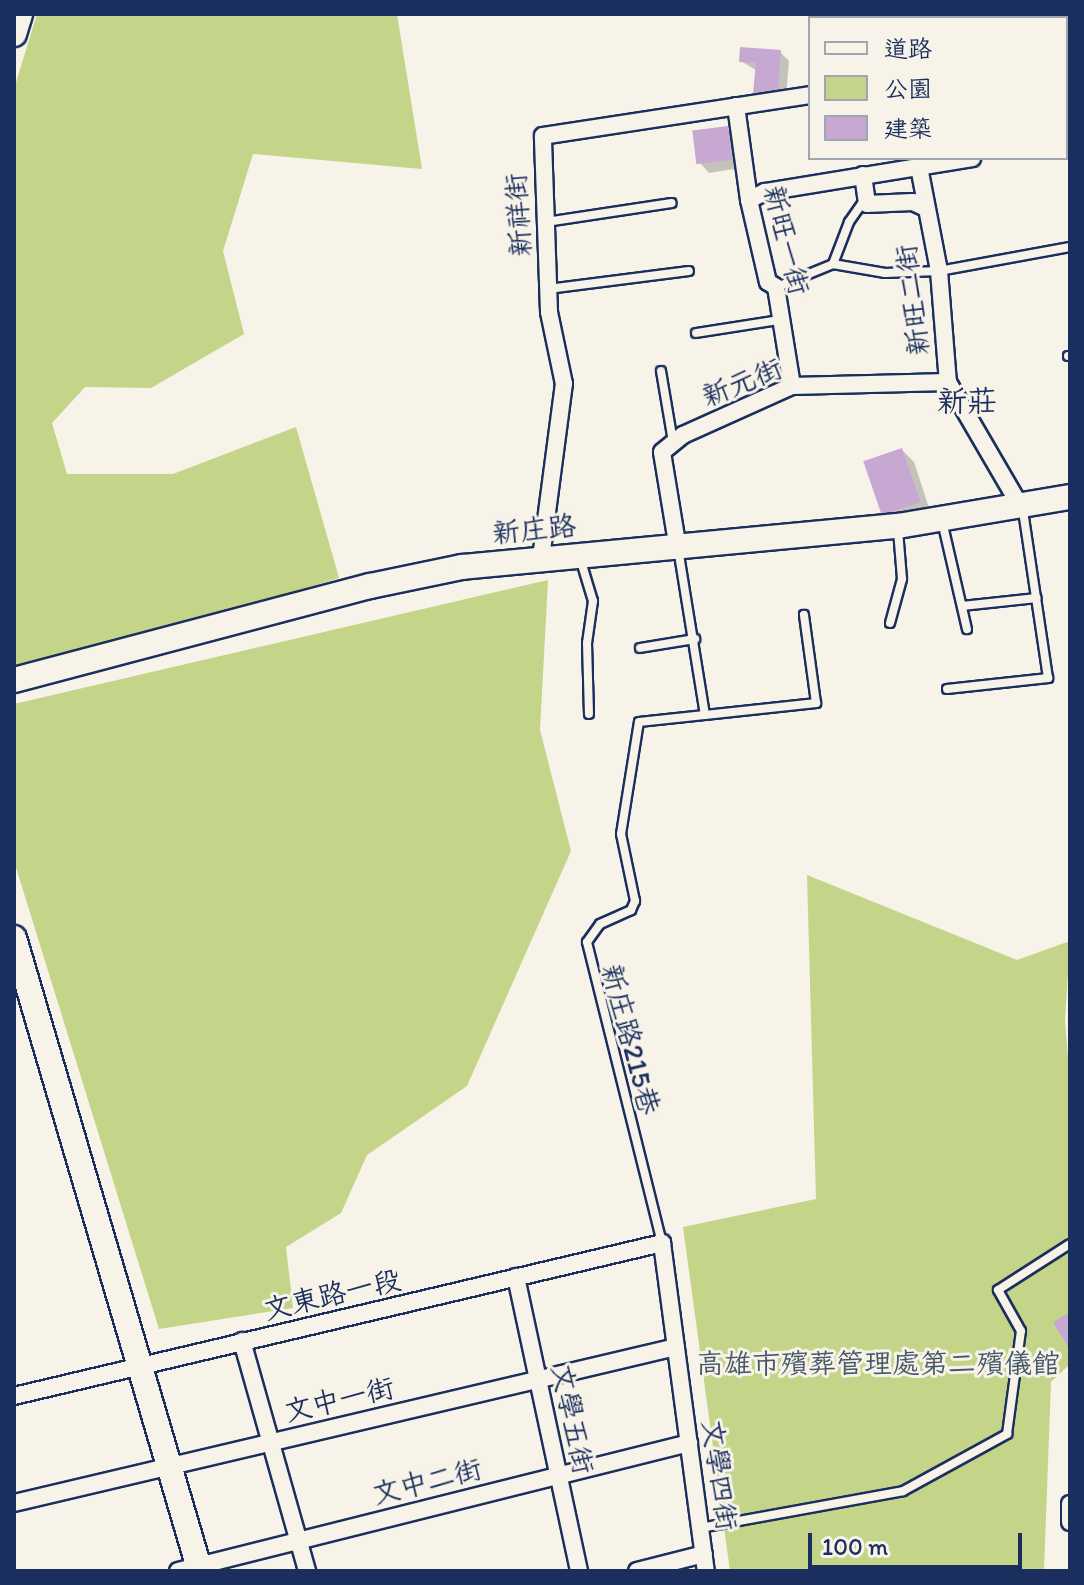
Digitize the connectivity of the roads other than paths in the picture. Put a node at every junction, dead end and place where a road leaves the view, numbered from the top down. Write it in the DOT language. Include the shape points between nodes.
graph roads {
  1 [pos="20,14"];
  2 [pos="14,34"];
  3 [pos="808,95"];
  4 [pos="736,106"];
  5 [pos="960,160"];
  6 [pos="919,167"];
  7 [pos="863,175"];
  8 [pos="866,198"];
  9 [pos="749,200"];
  10 [pos="672,203"];
  11 [pos="926,208"];
  12 [pos="546,222"];
  13 [pos="1070,247"];
  14 [pos="833,264"];
  15 [pos="689,271"];
  16 [pos="939,271"];
  17 [pos="776,287"];
  18 [pos="548,289"];
  19 [pos="779,320"];
  20 [pos="696,333"];
  21 [pos="661,371"];
  22 [pos="948,382"];
  23 [pos="792,386"];
  24 [pos="673,443"];
  25 [pos="1070,497"];
  26 [pos="1022,509"];
  27 [pos="941,519"];
  28 [pos="898,526"];
  29 [pos="678,549"];
  30 [pos="579,554"];
  31 [pos="541,558"];
  32 [pos="1037,598"];
  33 [pos="962,606"];
  34 [pos="804,615"];
  35 [pos="890,623"];
  36 [pos="967,629"];
  37 [pos="695,639"];
  38 [pos="640,648"];
  39 [pos="14,680"];
  40 [pos="947,689"];
  41 [pos="589,714"];
  42 [pos="705,715"];
  43 [pos="14,938"];
  44 [pos="662,1243"];
  45 [pos="1070,1244"];
  46 [pos="516,1277"];
  47 [pos="242,1341"];
  48 [pos="676,1347"];
  49 [pos="143,1367"];
  50 [pos="538,1380"];
  51 [pos="14,1396"];
  52 [pos="270,1442"];
  53 [pos="689,1443"];
  54 [pos="170,1467"];
  55 [pos="559,1475"];
  56 [pos="14,1503"];
  57 [pos="1070,1504"];
  58 [pos="1070,1522"];
  59 [pos="700,1528"];
  60 [pos="298,1539"];
  61 [pos="705,1562"];
  62 [pos="192,1569"];
  63 [pos="307,1571"];
  64 [pos="579,1571"];
  65 [pos="637,1571"];
  1 -- 2 [label="street"];
  3 -- 4 [label="street, 新祥街"];
  4 -- 9 [label="street, 新旺一街"];
  4 -- 12 [label="street, 新祥街" via="543,136"];
  5 -- 6 [label="street"];
  6 -- 7 [label="street"];
  6 -- 11 [label="street, 新旺二街"];
  7 -- 8 [label="street"];
  7 -- 9 [label="street" via="765,192"];
  8 -- 11 [label="street, 新旺二街" via="867,204 913,202"];
  8 -- 14 [label="lane" via="849,222"];
  9 -- 17 [label="street, 新旺一街" via="768,282"];
  10 -- 12 [label="lane"];
  11 -- 16 [label="street, 新旺二街"];
  12 -- 18 [label="street, 新祥街"];
  13 -- 16 [label="lane"];
  14 -- 16 [label="lane" via="885,273"];
  14 -- 17 [label="lane"];
  15 -- 18 [label="lane"];
  16 -- 22 [label="street, 新旺二街"];
  17 -- 19 [label="street, 新旺一街"];
  18 -- 31 [label="street, 新祥街" via="564,384"];
  19 -- 20 [label="lane"];
  19 -- 23 [label="street, 新旺一街"];
  21 -- 24 [label="lane"];
  22 -- 23 [label="street, 新元街"];
  22 -- 26 [label="street, 新旺二街"];
  23 -- 24 [label="street, 新元街"];
  24 -- 29 [label="street" via="662,452"];
  25 -- 26 [label="street, 新庄路"];
  26 -- 27 [label="street, 新庄路"];
  26 -- 32 [label="lane"];
  27 -- 28 [label="street, 新庄路"];
  27 -- 33 [label="lane"];
  28 -- 29 [label="street, 新庄路"];
  28 -- 35 [label="lane" via="902,579"];
  29 -- 30 [label="street, 新庄路"];
  29 -- 37 [label="lane"];
  30 -- 31 [label="street, 新庄路"];
  30 -- 41 [label="lane" via="593,601 587,643"];
  31 -- 39 [label="street, 新庄路" via="370,586"];
  32 -- 33 [label="lane"];
  32 -- 40 [label="lane" via="1048,678"];
  33 -- 36 [label="lane"];
  34 -- 42 [label="lane" via="816,703"];
  37 -- 38 [label="lane"];
  37 -- 42 [label="lane"];
  42 -- 44 [label="lane, 新庄路215巷" via="639,722 621,834 635,901 631,910 600,924 587,942"];
  43 -- 49 [label="street"];
  44 -- 46 [label="street, 文東路一段"];
  44 -- 48 [label="street, 文學四街"];
  45 -- 59 [label="lane" via="998,1290 1021,1331 1007,1434 903,1491"];
  46 -- 47 [label="street, 文東路一段"];
  46 -- 50 [label="street, 文學五街"];
  47 -- 49 [label="street, 文東路一段"];
  47 -- 52 [label="street"];
  48 -- 50 [label="street, 文中一街"];
  48 -- 53 [label="street, 文學四街"];
  49 -- 51 [label="street, 文東路一段"];
  49 -- 54 [label="street"];
  50 -- 52 [label="street, 文中一街"];
  50 -- 55 [label="street, 文學五街"];
  52 -- 54 [label="street, 文中一街"];
  52 -- 60 [label="street"];
  53 -- 55 [label="street, 文中二街"];
  53 -- 59 [label="street, 文學四街"];
  54 -- 56 [label="street, 文中一街"];
  54 -- 62 [label="street"];
  55 -- 60 [label="street, 文中二街"];
  55 -- 64 [label="street, 文學五街"];
  57 -- 58 [label="street"];
  59 -- 61 [label="street, 文學四街"];
  60 -- 62 [label="street, 文中二街"];
  60 -- 63 [label="street"];
  61 -- 65 [label="street"];
}
